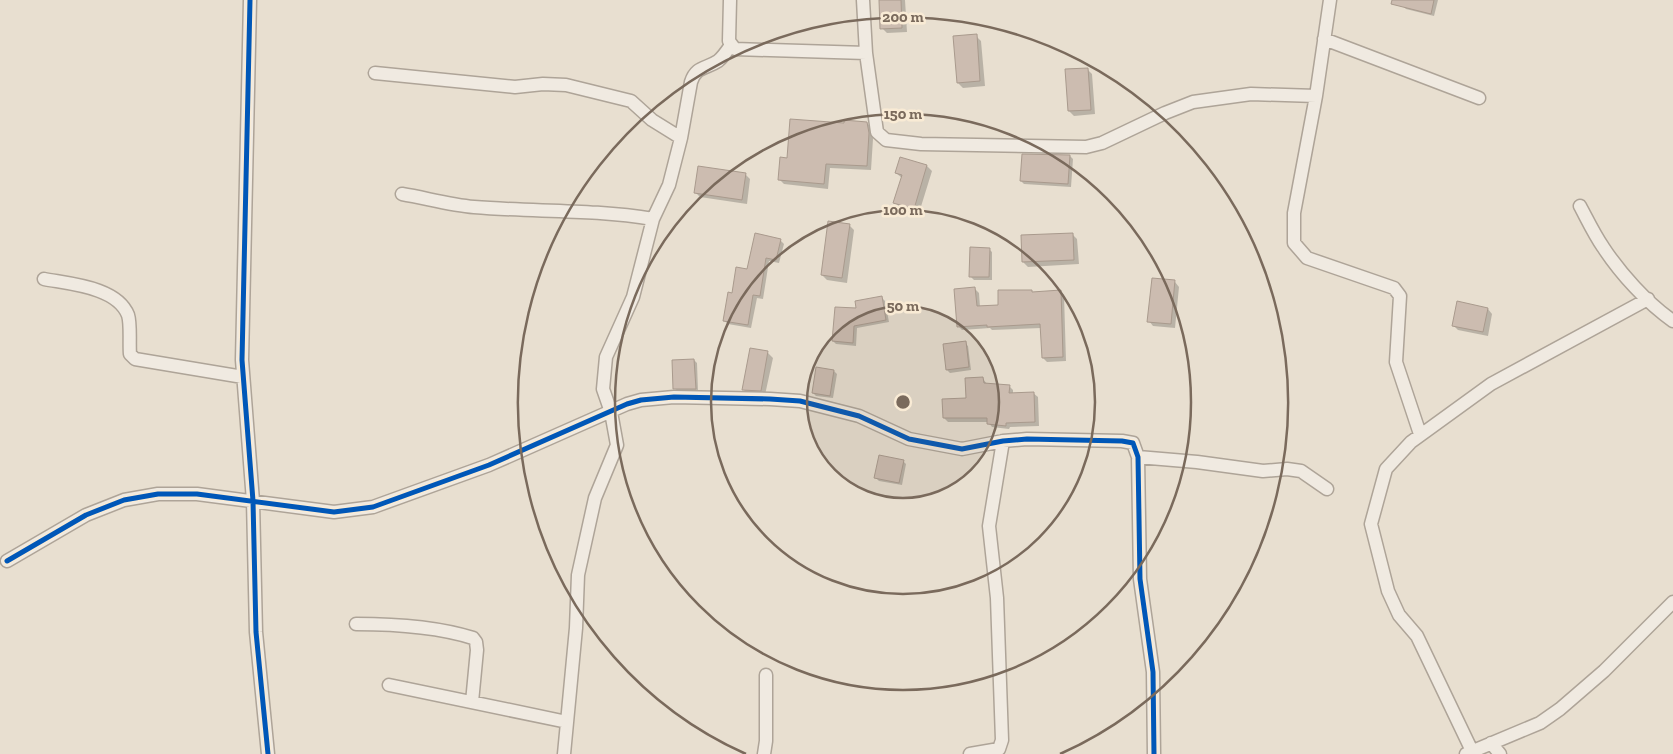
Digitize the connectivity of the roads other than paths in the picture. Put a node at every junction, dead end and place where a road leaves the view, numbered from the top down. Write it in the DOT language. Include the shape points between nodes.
graph roads {
  1 [pos="250,0"];
  2 [pos="730,0"];
  3 [pos="863,0"];
  4 [pos="1330,0"];
  5 [pos="1324,39"];
  6 [pos="731,45"];
  7 [pos="866,53"];
  8 [pos="375,73"];
  9 [pos="1316,96"];
  10 [pos="1479,98"];
  11 [pos="681,138"];
  12 [pos="402,194"];
  13 [pos="1580,206"];
  14 [pos="653,219"];
  15 [pos="44,279"];
  16 [pos="1648,299"];
  17 [pos="1673,321"];
  18 [pos="243,377"];
  19 [pos="611,412"];
  20 [pos="1420,434"];
  21 [pos="1002,441"];
  22 [pos="1138,457"];
  23 [pos="1327,489"];
  24 [pos="253,501"];
  25 [pos="7,561"];
  26 [pos="1673,602"];
  27 [pos="356,624"];
  28 [pos="766,675"];
  29 [pos="389,685"];
  30 [pos="472,702"];
  31 [pos="568,722"];
  32 [pos="1491,743"];
  33 [pos="1468,752"];
  34 [pos="268,754"];
  35 [pos="564,754"];
  36 [pos="764,754"];
  37 [pos="970,754"];
  38 [pos="1154,754"];
  39 [pos="1500,754"];
  1 -- 18 [label="street"];
  2 -- 6 [label="street"];
  3 -- 7 [label="street"];
  4 -- 5 [label="street"];
  5 -- 9 [label="street"];
  5 -- 10 [label="street"];
  6 -- 7 [label="street" via="735,49"];
  6 -- 11 [label="street" via="716,63 693,74"];
  7 -- 9 [label="street" via="877,132 886,140 922,144 1086,147 1102,143 1193,102 1252,94"];
  8 -- 11 [label="street" via="516,87 566,85 631,101 652,120"];
  9 -- 20 [label="street" via="1294,213 1294,243 1307,258 1398,291 1396,362"];
  11 -- 14 [label="street" via="670,185"];
  12 -- 14 [label="street" via="472,207 570,210"];
  13 -- 16 [label="street" via="1602,246 1626,278"];
  14 -- 19 [label="street" via="633,296 606,356 603,390"];
  15 -- 18 [label="street" via="105,292 116,298 129,317 130,354 135,359"];
  16 -- 17 [label="street"];
  16 -- 20 [label="street" via="1491,384"];
  18 -- 24 [label="street"];
  19 -- 21 [label="street" via="641,400 674,397 800,401 859,416 909,439 962,449"];
  19 -- 24 [label="street" via="489,465 373,507 334,512"];
  19 -- 31 [label="street" via="617,445 595,498 578,575"];
  20 -- 33 [label="street" via="1386,469 1371,524 1388,592 1399,616 1417,636"];
  21 -- 22 [label="street" via="1133,442"];
  21 -- 37 [label="street" via="989,526 996,598 1002,740 999,749"];
  22 -- 23 [label="street" via="1263,471 1301,471"];
  22 -- 38 [label="street" via="1140,579 1152,672"];
  24 -- 25 [label="street" via="198,494 158,494 124,500 86,515"];
  24 -- 34 [label="street" via="256,632"];
  26 -- 32 [label="street" via="1604,671 1560,709 1540,723"];
  27 -- 30 [label="street" via="394,625 473,638 477,650"];
  28 -- 36 [label="street"];
  29 -- 30 [label="street"];
  30 -- 31 [label="street"];
  31 -- 35 [label="street"];
  32 -- 33 [label="street"];
  32 -- 39 [label="street"];
}
